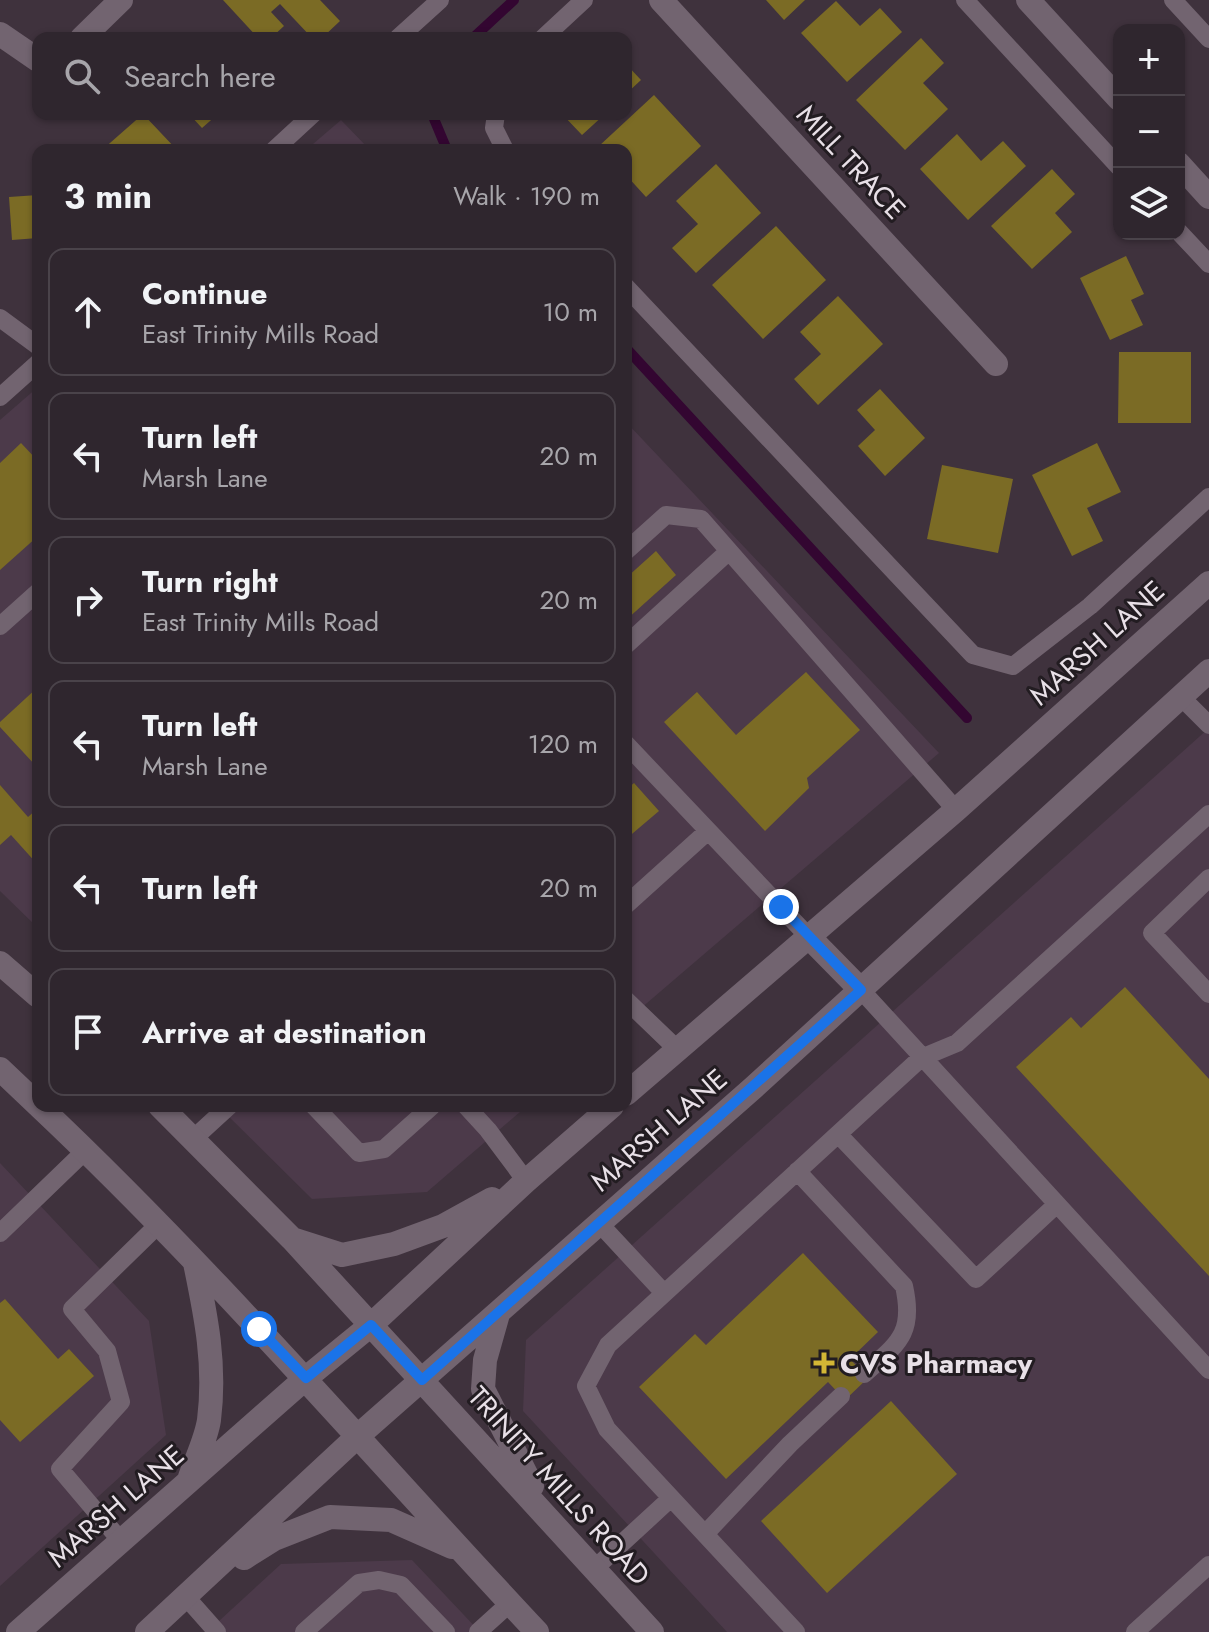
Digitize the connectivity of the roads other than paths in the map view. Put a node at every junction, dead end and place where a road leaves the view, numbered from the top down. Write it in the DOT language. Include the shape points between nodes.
graph roads {
  1 [pos="121,0"];
  2 [pos="440,0"];
  3 [pos="584,0"];
  4 [pos="661,0"];
  5 [pos="965,0"];
  6 [pos="1028,0"];
  7 [pos="1173,0"];
  8 [pos="88,32"];
  9 [pos="405,32"];
  10 [pos="549,32"];
  11 [pos="0,34"];
  12 [pos="1209,39"];
  13 [pos="32,56"];
  14 [pos="1116,96"];
  15 [pos="306,120"];
  16 [pos="495,120"];
  17 [pos="280,144"];
  18 [pos="502,144"];
  19 [pos="1113,160"];
  20 [pos="1183,168"];
  21 [pos="1209,197"];
  22 [pos="1185,238"];
  23 [pos="1209,264"];
  24 [pos="632,293"];
  25 [pos="0,318"];
  26 [pos="32,342"];
  27 [pos="996,364"];
  28 [pos="32,368"];
  29 [pos="0,397"];
  30 [pos="1209,497"];
  31 [pos="632,546"];
  32 [pos="729,551"];
  33 [pos="1209,583"];
  34 [pos="32,597"];
  35 [pos="0,626"];
  36 [pos="632,640"];
  37 [pos="1209,671"];
  38 [pos="1181,697"];
  39 [pos="1209,725"];
  40 [pos="632,750"];
  41 [pos="956,810"];
  42 [pos="1209,814"];
  43 [pos="708,831"];
  44 [pos="1209,878"];
  45 [pos="632,900"];
  46 [pos="807,935"];
  47 [pos="0,963"];
  48 [pos="861,990"];
  49 [pos="32,991"];
  50 [pos="1209,994"];
  51 [pos="632,1006"];
  52 [pos="678,1050"];
  53 [pos="921,1058"];
  54 [pos="0,1069"];
  55 [pos="632,1089"];
  56 [pos="32,1100"];
  57 [pos="45,1112"];
  58 [pos="166,1112"];
  59 [pos="222,1112"];
  60 [pos="320,1112"];
  61 [pos="425,1112"];
  62 [pos="472,1112"];
  63 [pos="605,1112"];
  64 [pos="838,1134"];
  65 [pos="193,1139"];
  66 [pos="86,1150"];
  67 [pos="797,1171"];
  68 [pos="526,1181"];
  69 [pos="1056,1205"];
  70 [pos="599,1223"];
  71 [pos="158,1225"];
  72 [pos="0,1233"];
  73 [pos="292,1239"];
  74 [pos="195,1263"];
  75 [pos="664,1293"];
  76 [pos="498,1314"];
  77 [pos="371,1325"];
  78 [pos="1209,1370"];
  79 [pos="864,1374"];
  80 [pos="306,1378"];
  81 [pos="422,1380"];
  82 [pos="841,1396"];
  83 [pos="359,1435"];
  84 [pos="188,1482"];
  85 [pos="671,1498"];
  86 [pos="545,1513"];
  87 [pos="705,1534"];
  88 [pos="121,1541"];
  89 [pos="462,1551"];
  90 [pos="1209,1565"];
  91 [pos="594,1569"];
  92 [pos="186,1597"];
  93 [pos="510,1603"];
  94 [pos="18,1632"];
  95 [pos="147,1632"];
  96 [pos="217,1632"];
  97 [pos="304,1632"];
  98 [pos="446,1632"];
  99 [pos="478,1632"];
  100 [pos="537,1632"];
  101 [pos="652,1632"];
  102 [pos="796,1632"];
  103 [pos="1135,1632"];
  1 -- 8 [label="main road"];
  2 -- 9 [label="lane"];
  3 -- 10 [label="lane"];
  4 -- 27 [label="main road, MILL TRACE"];
  5 -- 19 [label="lane"];
  6 -- 14 [label="main road"];
  7 -- 12 [label="lane"];
  11 -- 13 [label="main road"];
  15 -- 17 [label="lane"];
  16 -- 18 [label="lane"];
  20 -- 21 [label="main road"];
  22 -- 23 [label="lane"];
  24 -- 30 [label="lane" via="973,655 1013,666 1090,606"];
  25 -- 26 [label="lane"];
  28 -- 29 [label="lane"];
  31 -- 32 [label="lane" via="666,515 701,519"];
  32 -- 36 [label="lane"];
  32 -- 41 [label="lane"];
  33 -- 41 [label="main road, MARSH LANE"];
  34 -- 35 [label="lane"];
  37 -- 38 [label="main road, MARSH LANE"];
  38 -- 39 [label="lane"];
  38 -- 48 [label="main road, MARSH LANE"];
  40 -- 43 [label="lane"];
  41 -- 46 [label="main road, MARSH LANE"];
  42 -- 53 [label="lane" via="957,1043"];
  43 -- 45 [label="lane"];
  43 -- 46 [label="lane"];
  44 -- 50 [label="lane" via="1152,933"];
  46 -- 48 [label="main road"];
  46 -- 52 [label="main road, MARSH LANE"];
  47 -- 49 [label="main road"];
  48 -- 53 [label="lane"];
  48 -- 70 [label="main road, MARSH LANE"];
  51 -- 52 [label="lane"];
  52 -- 55 [label="main road, MARSH LANE"];
  53 -- 64 [label="lane"];
  53 -- 69 [label="lane"];
  54 -- 56 [label="main road"];
  57 -- 66 [label="main road"];
  58 -- 65 [label="main road, TRINITY MILLS ROAD"];
  59 -- 65 [label="lane"];
  60 -- 61 [label="lane" via="359,1153 384,1149"];
  62 -- 68 [label="lane"];
  63 -- 68 [label="main road, MARSH LANE"];
  64 -- 67 [label="lane"];
  64 -- 69 [label="lane" via="976,1279"];
  65 -- 73 [label="main road, TRINITY MILLS ROAD"];
  66 -- 71 [label="main road"];
  66 -- 72 [label="lane"];
  67 -- 75 [label="lane"];
  67 -- 79 [label="lane" via="904,1286 909,1307 902,1339"];
  68 -- 73 [label="main road" via="443,1226 394,1244 342,1255"];
  68 -- 77 [label="main road, MARSH LANE"];
  69 -- 78 [label="lane"];
  70 -- 75 [label="lane"];
  70 -- 76 [label="main road, MARSH LANE"];
  71 -- 74 [label="main road"];
  71 -- 88 [label="lane" via="72,1309 107,1351 121,1402 60,1469"];
  73 -- 77 [label="main road, TRINITY MILLS ROAD"];
  74 -- 80 [label="main road"];
  74 -- 84 [label="main road" via="211,1344 209,1422"];
  75 -- 85 [label="lane" via="608,1345 586,1386 607,1429"];
  76 -- 81 [label="main road, MARSH LANE"];
  76 -- 86 [label="main road" via="483,1389"];
  77 -- 80 [label="main road, MARSH LANE"];
  77 -- 81 [label="main road, TRINITY MILLS ROAD"];
  80 -- 83 [label="main road"];
  80 -- 84 [label="main road, MARSH LANE"];
  81 -- 83 [label="main road, MARSH LANE"];
  81 -- 86 [label="main road, TRINITY MILLS ROAD"];
  82 -- 87 [label="lane"];
  83 -- 89 [label="main road"];
  83 -- 92 [label="main road, MARSH LANE"];
  84 -- 88 [label="main road, MARSH LANE"];
  85 -- 87 [label="lane"];
  85 -- 91 [label="lane"];
  86 -- 91 [label="main road, TRINITY MILLS ROAD"];
  87 -- 102 [label="lane"];
  88 -- 94 [label="main road, MARSH LANE"];
  89 -- 92 [label="main road" via="391,1520 330,1517 274,1539"];
  89 -- 93 [label="main road"];
  90 -- 103 [label="lane"];
  91 -- 101 [label="main road, TRINITY MILLS ROAD"];
  92 -- 95 [label="main road, MARSH LANE"];
  92 -- 96 [label="lane"];
  93 -- 99 [label="lane"];
  93 -- 100 [label="main road"];
  97 -- 98 [label="lane" via="359,1583 379,1580 401,1585"];
}
